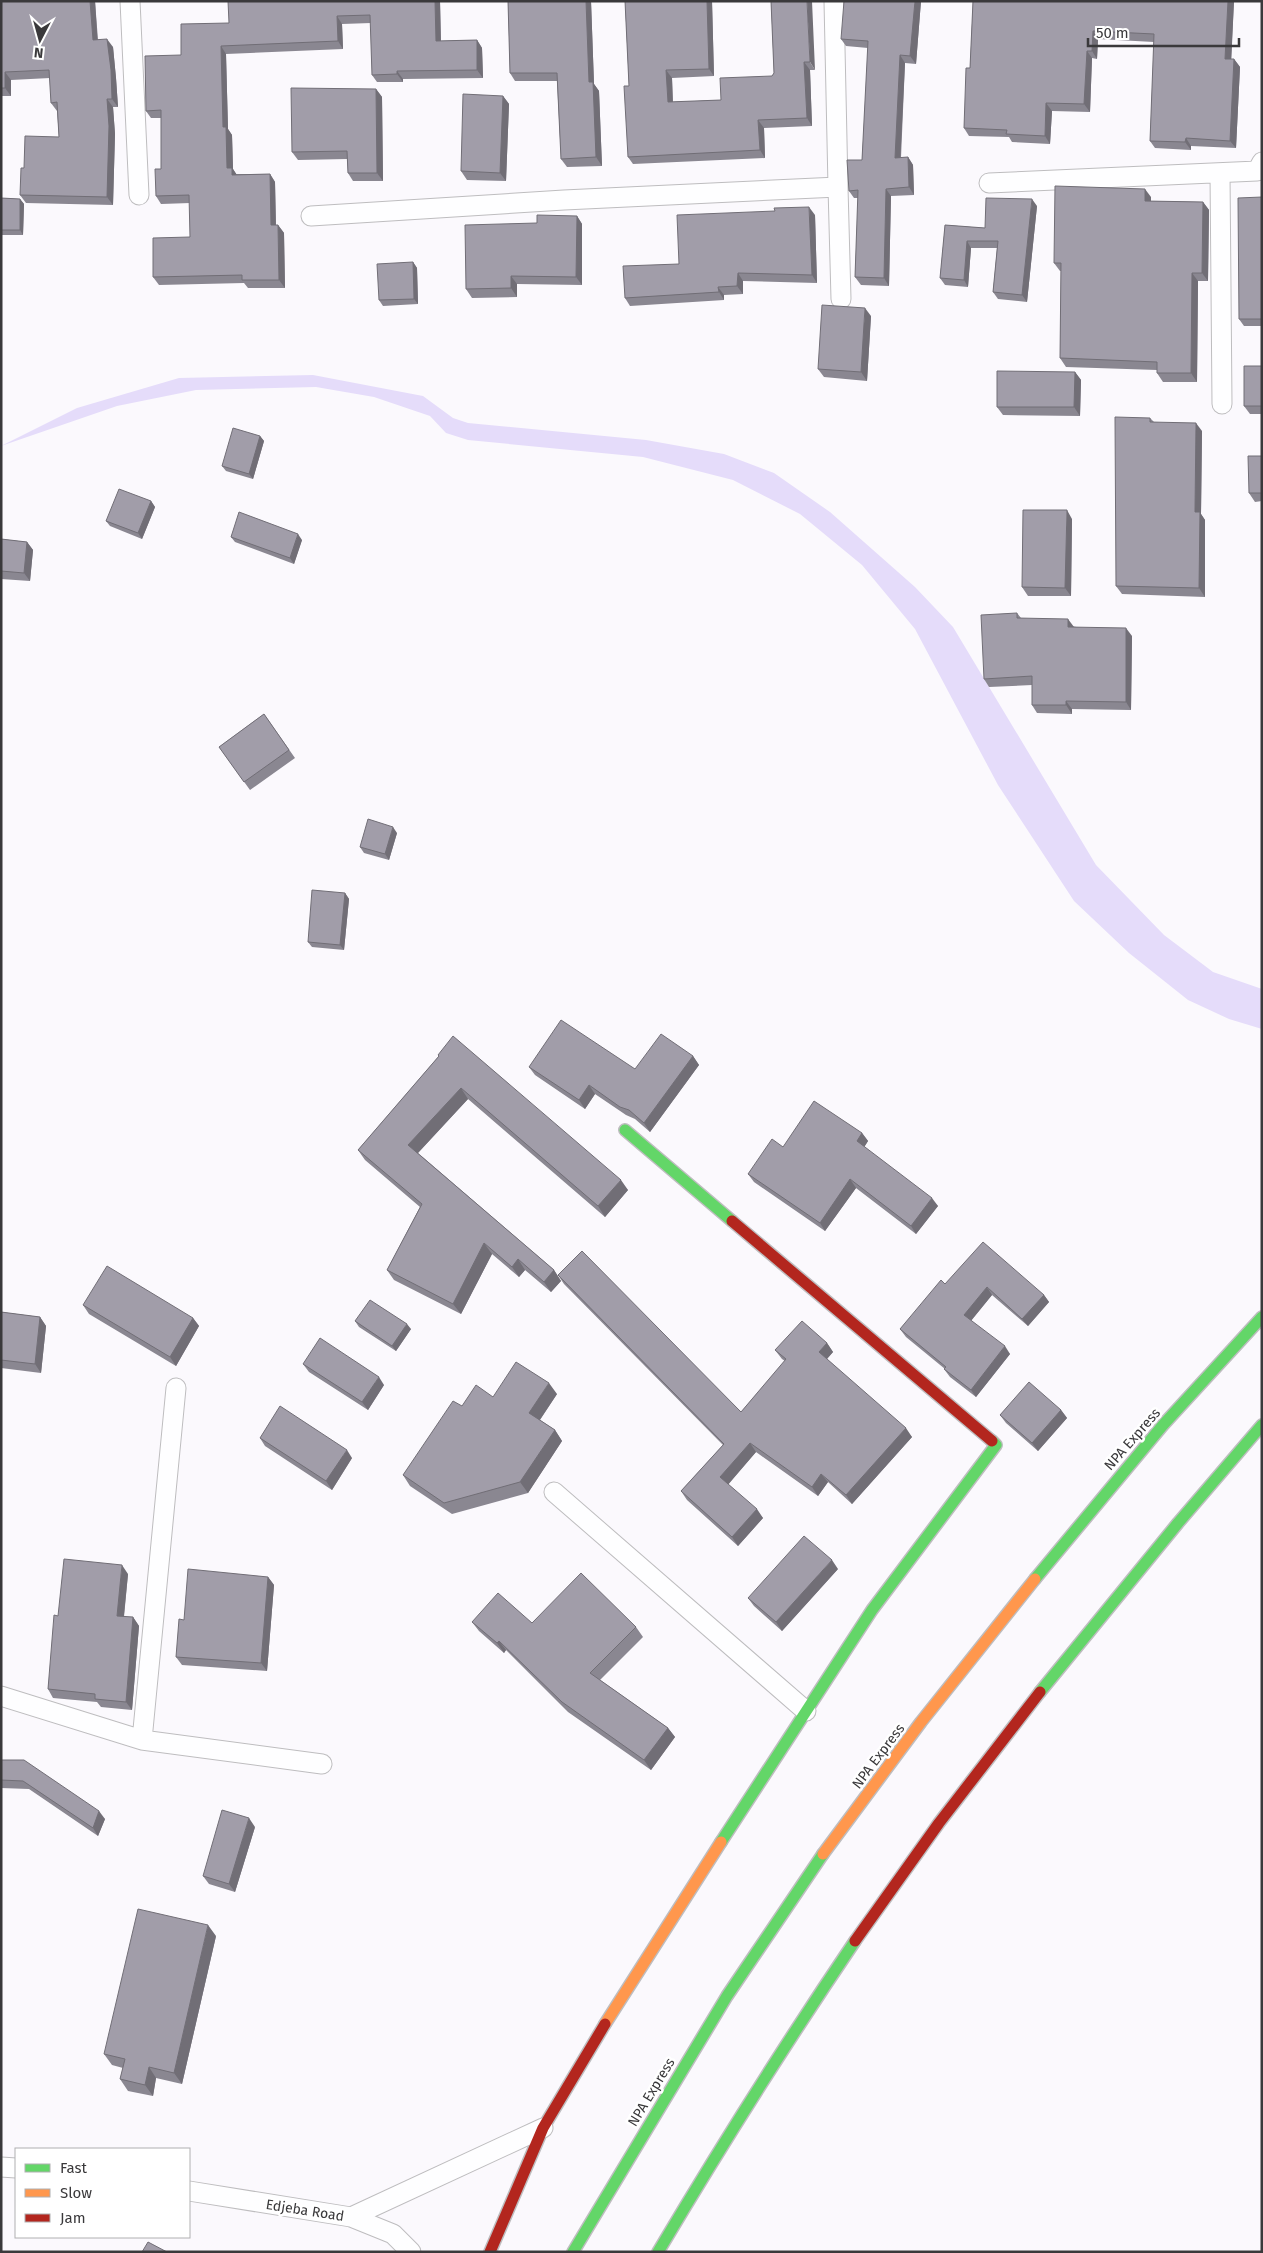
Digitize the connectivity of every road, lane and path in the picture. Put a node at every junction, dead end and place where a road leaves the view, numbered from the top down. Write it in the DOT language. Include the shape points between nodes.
graph roads {
  1 [pos="130,1"];
  2 [pos="834,1"];
  3 [pos="1262,162"];
  4 [pos="1220,173"];
  5 [pos="989,183"];
  6 [pos="838,187"];
  7 [pos="139,196"];
  8 [pos="311,216"];
  9 [pos="841,299"];
  10 [pos="1222,404"];
  11 [pos="625,1130"];
  12 [pos="1262,1317"];
  13 [pos="176,1388"];
  14 [pos="1262,1424"];
  15 [pos="554,1492"];
  16 [pos="1,1696"];
  17 [pos="806,1711"];
  18 [pos="142,1740"];
  19 [pos="322,1764"];
  20 [pos="543,2128"];
  21 [pos="1,2167"];
  22 [pos="15,2168"];
  23 [pos="190,2191"];
  24 [pos="351,2217"];
  25 [pos="411,2252"];
  26 [pos="490,2252"];
  27 [pos="573,2252"];
  28 [pos="658,2252"];
  1 -- 7 [label="street"];
  2 -- 6 [label="street"];
  3 -- 4 [label="street" via="1257,171"];
  4 -- 5 [label="street"];
  4 -- 10 [label="street"];
  6 -- 8 [label="street"];
  6 -- 9 [label="street"];
  11 -- 17 [label="main road" via="996,1445 872,1610"];
  12 -- 27 [label="main road, NPA Express" via="1213,1368 988,1634 883,1774 776,1922 690,2056"];
  13 -- 18 [label="street"];
  14 -- 28 [label="main road" via="1096,1619 876,1906 778,2054"];
  15 -- 17 [label="street"];
  16 -- 18 [label="street"];
  17 -- 20 [label="main road" via="625,1991"];
  18 -- 19 [label="street"];
  20 -- 24 [label="street"];
  20 -- 26 [label="main road"];
  21 -- 22 [label="street"];
  23 -- 24 [label="street, Edjeba Road"];
  24 -- 25 [label="street, Edjeba Road" via="392,2234"];
}
